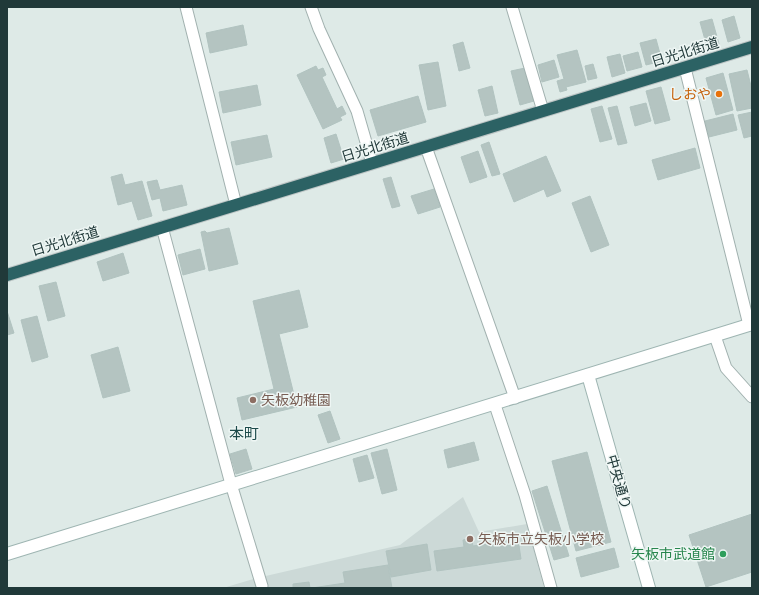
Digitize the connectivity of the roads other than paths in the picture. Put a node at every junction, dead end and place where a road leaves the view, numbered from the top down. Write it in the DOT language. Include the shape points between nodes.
graph roads {
  1 [pos="186,7"];
  2 [pos="311,7"];
  3 [pos="512,7"];
  4 [pos="752,47"];
  5 [pos="685,68"];
  6 [pos="543,111"];
  7 [pos="426,147"];
  8 [pos="372,163"];
  9 [pos="236,205"];
  10 [pos="162,227"];
  11 [pos="7,275"];
  12 [pos="751,325"];
  13 [pos="716,336"];
  14 [pos="588,375"];
  15 [pos="752,397"];
  16 [pos="515,398"];
  17 [pos="494,404"];
  18 [pos="231,484"];
  19 [pos="7,554"];
  20 [pos="262,586"];
  21 [pos="551,588"];
  22 [pos="649,588"];
  1 -- 9 [label="street"];
  2 -- 8 [label="street" via="357,111"];
  3 -- 6 [label="street"];
  4 -- 5 [label="highway, 日光北街道"];
  5 -- 6 [label="highway, 日光北街道"];
  5 -- 12 [label="street"];
  6 -- 7 [label="highway, 日光北街道"];
  7 -- 8 [label="highway, 日光北街道"];
  7 -- 16 [label="street"];
  8 -- 9 [label="highway, 日光北街道"];
  9 -- 10 [label="highway, 日光北街道"];
  10 -- 11 [label="highway, 日光北街道"];
  10 -- 18 [label="street"];
  12 -- 13 [label="street"];
  13 -- 14 [label="street"];
  13 -- 15 [label="street" via="726,368"];
  14 -- 16 [label="street"];
  14 -- 22 [label="street, 中央通り"];
  16 -- 17 [label="street"];
  17 -- 18 [label="street"];
  17 -- 21 [label="street"];
  18 -- 19 [label="street"];
  18 -- 20 [label="street"];
}
